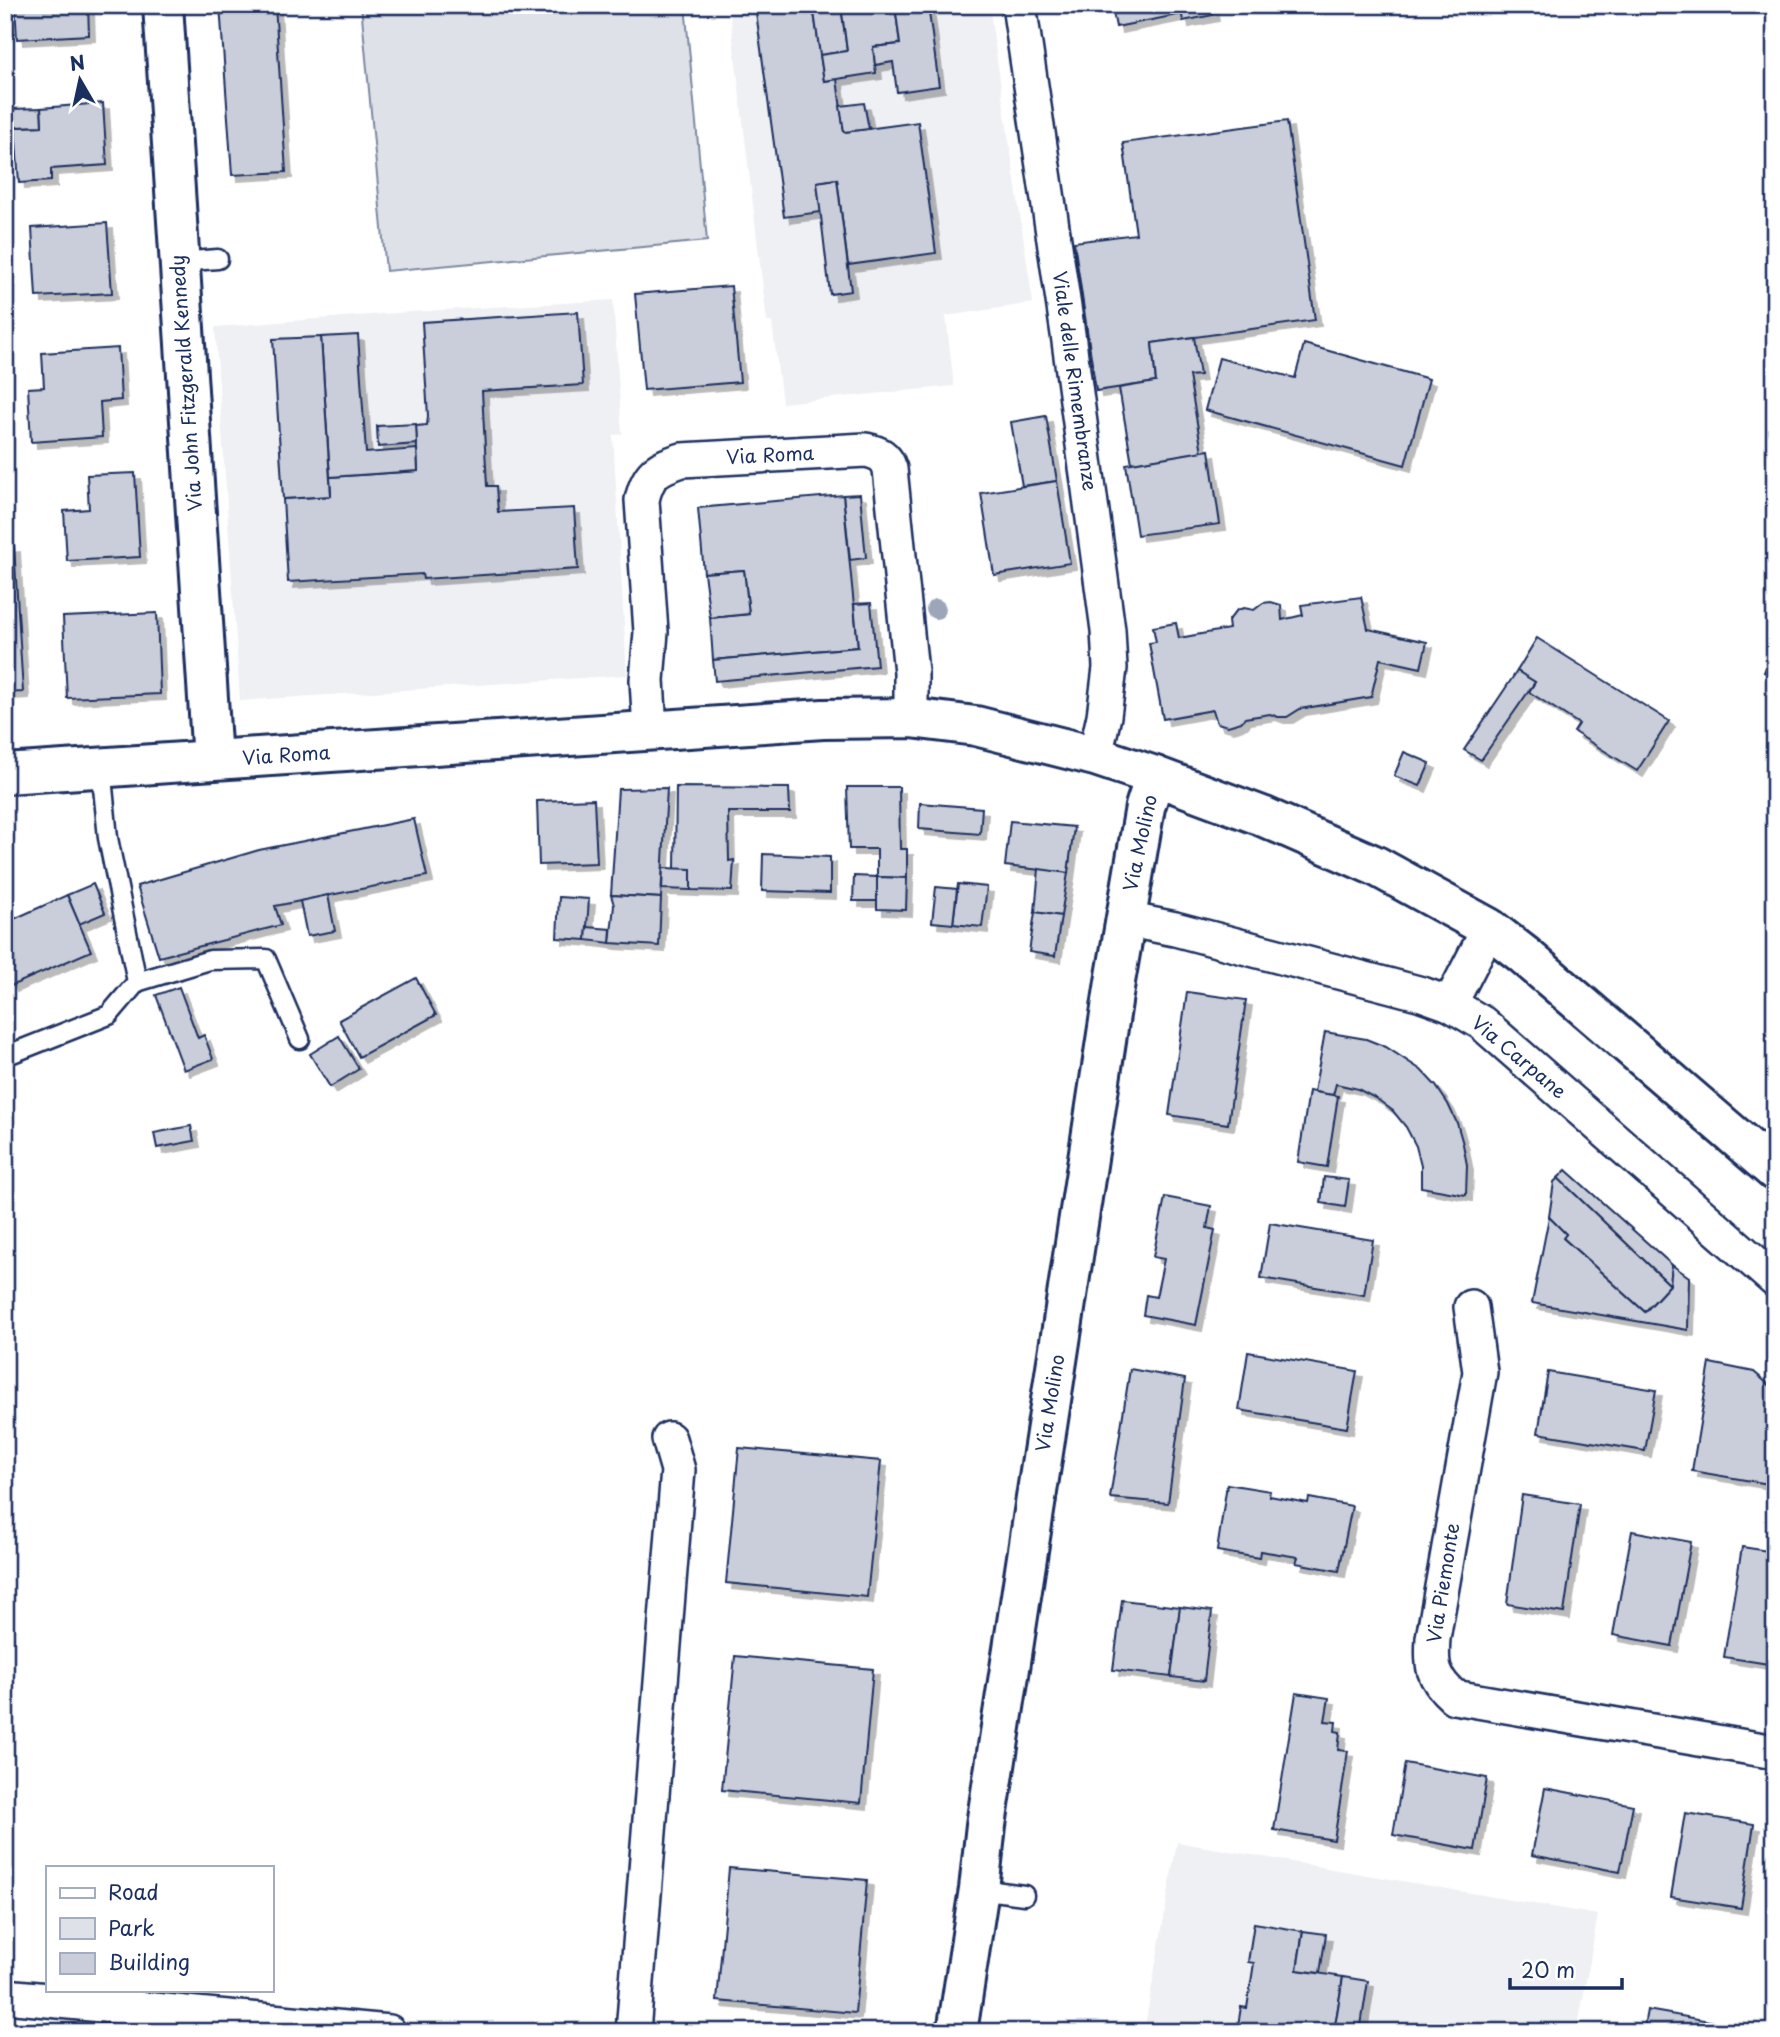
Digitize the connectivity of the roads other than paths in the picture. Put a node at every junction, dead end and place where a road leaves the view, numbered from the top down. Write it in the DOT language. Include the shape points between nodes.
graph roads {
  1 [pos="163,5"];
  2 [pos="1019,5"];
  3 [pos="218,259"];
  4 [pos="178,262"];
  5 [pos="911,718"];
  6 [pos="650,730"];
  7 [pos="1095,756"];
  8 [pos="212,760"];
  9 [pos="101,767"];
  10 [pos="5,774"];
  11 [pos="1156,776"];
  12 [pos="1125,919"];
  13 [pos="1489,928"];
  14 [pos="137,982"];
  15 [pos="1450,1004"];
  16 [pos="300,1039"];
  17 [pos="5,1056"];
  18 [pos="1775,1171"];
  19 [pos="1775,1280"];
  20 [pos="1471,1307"];
  21 [pos="668,1439"];
  22 [pos="1775,1752"];
  23 [pos="979,1889"];
  24 [pos="1024,1895"];
  25 [pos="5,1996"];
  26 [pos="389,2032"];
  27 [pos="634,2032"];
  28 [pos="957,2032"];
  1 -- 4 [label="street, Via John Fitzgerald Kennedy"];
  2 -- 7 [label="street, Viale delle Rimembranze" via="1108,630 1110,668"];
  3 -- 4 [label="lane"];
  4 -- 8 [label="street, Via John Fitzgerald Kennedy"];
  5 -- 6 [label="street, Via Roma"];
  5 -- 6 [label="street, Via Roma" via="911,672 890,469 887,459 866,450 682,460 652,474 642,500 651,632"];
  5 -- 7 [label="street, Via Roma" via="976,726"];
  6 -- 8 [label="street, Via Roma"];
  7 -- 11 [label="street, Via Roma"];
  8 -- 9 [label="street, Via Roma"];
  9 -- 10 [label="street, Via Roma"];
  9 -- 14 [label="lane" via="107,838"];
  11 -- 12 [label="street, Via Molino" via="1145,807"];
  11 -- 13 [label="street" via="1376,866"];
  12 -- 15 [label="street, Via Carpane"];
  12 -- 23 [label="street, Via Molino"];
  13 -- 15 [label="street"];
  13 -- 18 [label="street"];
  14 -- 16 [label="lane" via="210,960 266,959"];
  14 -- 17 [label="lane" via="108,1015"];
  15 -- 19 [label="street, Via Carpane" via="1482,1023"];
  20 -- 22 [label="street, Via Piemonte" via="1479,1372 1433,1638 1431,1657 1441,1686 1454,1697"];
  21 -- 27 [label="street" via="678,1470"];
  23 -- 24 [label="lane"];
  23 -- 28 [label="street, Via Molino"];
  25 -- 26 [label="street"];
}
